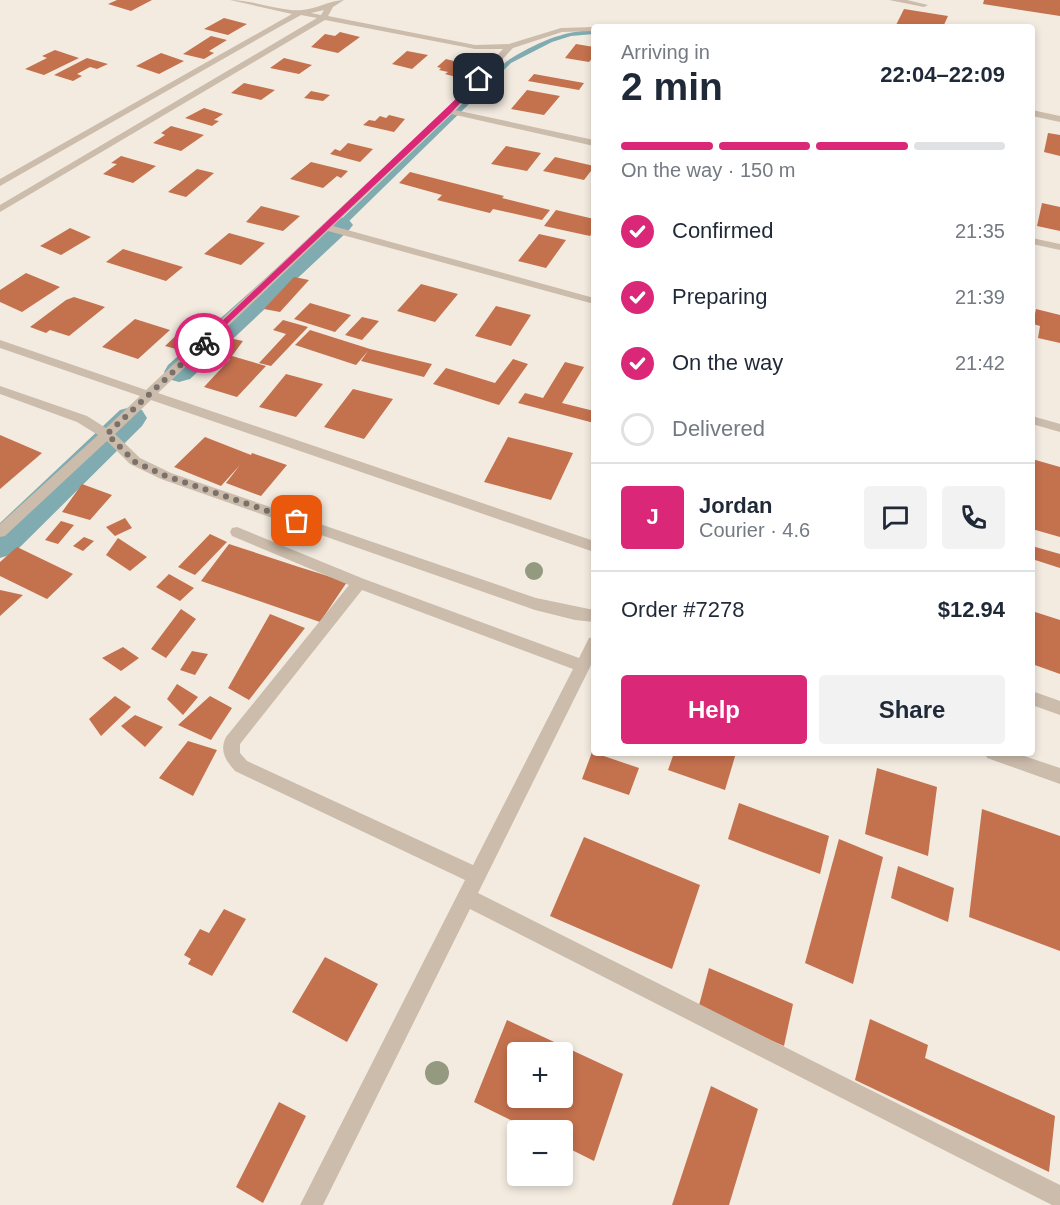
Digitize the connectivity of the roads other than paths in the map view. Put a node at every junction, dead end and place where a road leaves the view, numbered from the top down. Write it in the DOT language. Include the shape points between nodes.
graph roads {
  1 [pos="234,0"];
  2 [pos="340,0"];
  3 [pos="893,0"];
  4 [pos="924,5"];
  5 [pos="330,6"];
  6 [pos="300,13"];
  7 [pos="323,18"];
  8 [pos="591,30"];
  9 [pos="510,46"];
  10 [pos="191,74"];
  11 [pos="216,81"];
  12 [pos="449,111"];
  13 [pos="1035,114"];
  14 [pos="1060,119"];
  15 [pos="591,142"];
  16 [pos="0,183"];
  17 [pos="0,209"];
  18 [pos="325,227"];
  19 [pos="1035,242"];
  20 [pos="1060,247"];
  21 [pos="591,300"];
  22 [pos="0,344"];
  23 [pos="0,390"];
  24 [pos="150,394"];
  25 [pos="1035,421"];
  26 [pos="1060,428"];
  27 [pos="107,434"];
  28 [pos="0,532"];
  29 [pos="237,532"];
  30 [pos="591,546"];
  31 [pos="359,583"];
  32 [pos="591,616"];
  33 [pos="591,648"];
  34 [pos="582,666"];
  35 [pos="1035,699"];
  36 [pos="1060,708"];
  37 [pos="1002,756"];
  38 [pos="1060,776"];
  39 [pos="477,876"];
  40 [pos="466,897"];
  41 [pos="1060,1197"];
  42 [pos="312,1205"];
  1 -- 6 [label="street"];
  2 -- 5 [label="street"];
  3 -- 4 [label="street"];
  5 -- 6 [label="street"];
  5 -- 7 [label="street"];
  6 -- 7 [label="street"];
  6 -- 10 [label="street"];
  7 -- 9 [label="street" via="475,47"];
  7 -- 11 [label="street"];
  8 -- 9 [label="street" via="561,30"];
  9 -- 12 [label="street"];
  10 -- 11 [label="street"];
  10 -- 16 [label="street"];
  11 -- 17 [label="street"];
  12 -- 15 [label="street"];
  12 -- 18 [label="street"];
  13 -- 14 [label="street"];
  18 -- 21 [label="street"];
  18 -- 24 [label="street"];
  19 -- 20 [label="street"];
  22 -- 24 [label="street"];
  23 -- 27 [label="street" via="82,419"];
  24 -- 27 [label="street"];
  24 -- 30 [label="street"];
  25 -- 26 [label="street"];
  27 -- 28 [label="street"];
  27 -- 32 [label="street" via="135,462 166,476 536,603"];
  29 -- 31 [label="street"];
  31 -- 34 [label="street"];
  31 -- 39 [label="street" via="232,742 232,756 241,766"];
  33 -- 34 [label="street"];
  34 -- 39 [label="street"];
  35 -- 36 [label="street"];
  37 -- 38 [label="street"];
  39 -- 40 [label="street"];
  40 -- 41 [label="street"];
  40 -- 42 [label="street"];
}
